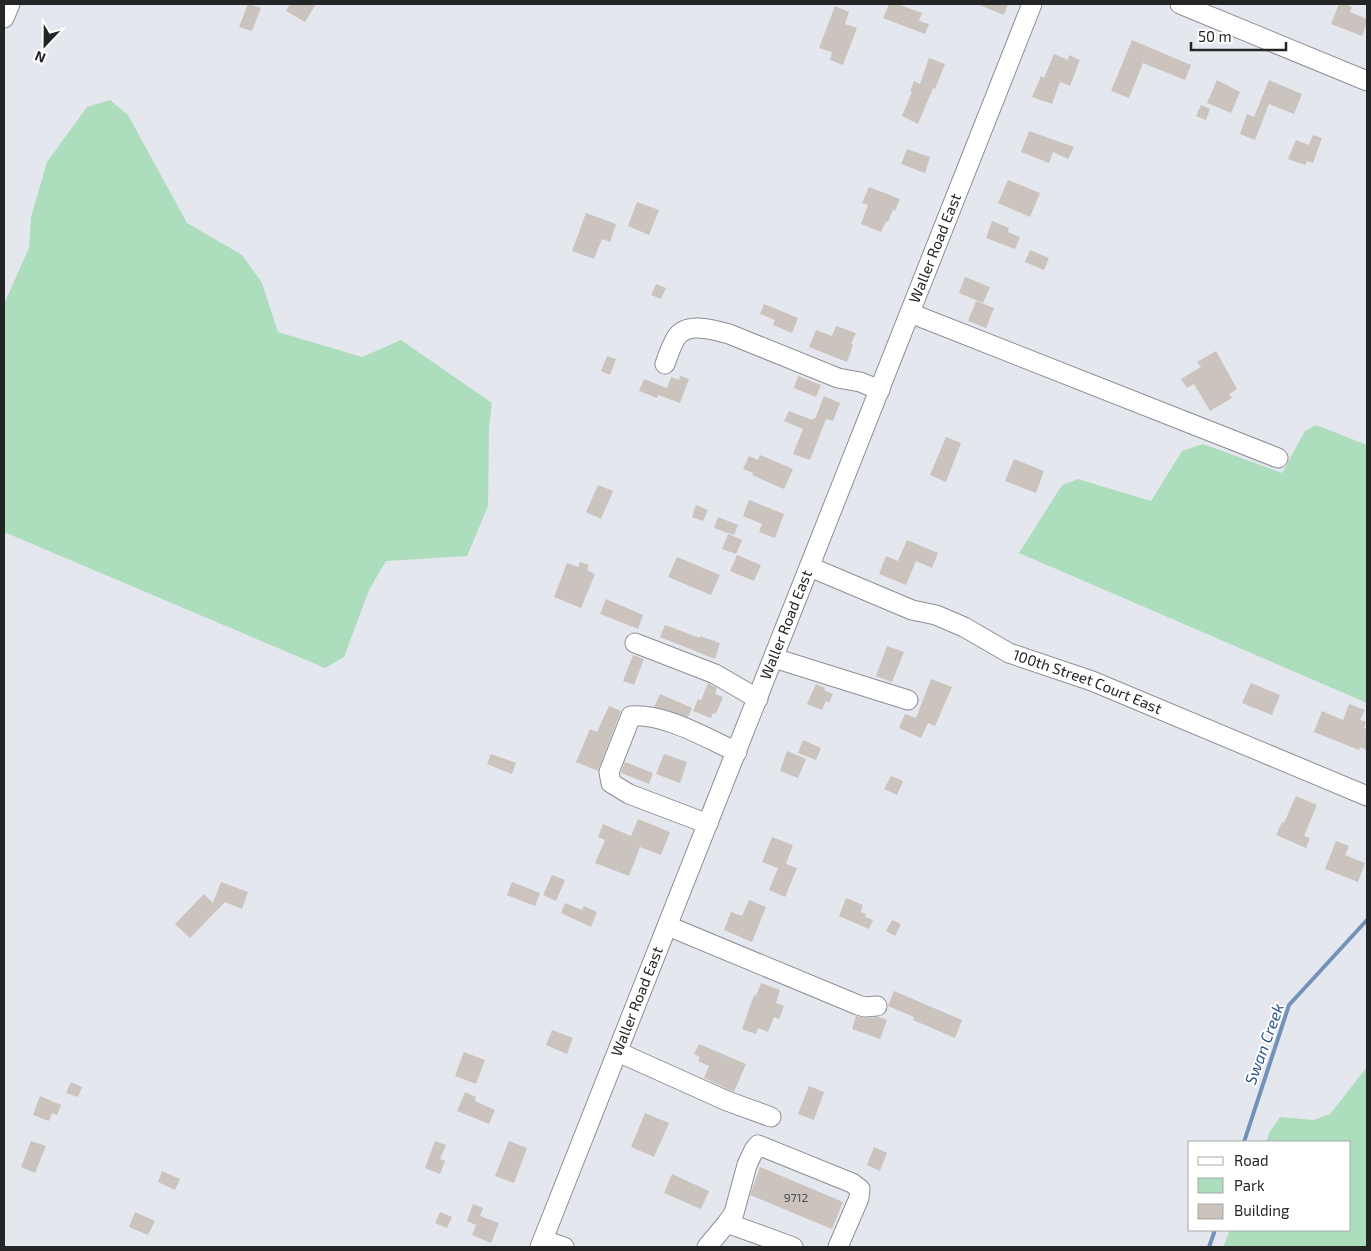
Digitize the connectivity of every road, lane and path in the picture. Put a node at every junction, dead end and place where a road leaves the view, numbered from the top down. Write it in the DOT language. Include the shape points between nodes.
graph roads {
  1 [pos="10,4"];
  2 [pos="1032,4"];
  3 [pos="1180,4"];
  4 [pos="4,18"];
  5 [pos="1367,81"];
  6 [pos="910,313"];
  7 [pos="665,364"];
  8 [pos="880,390"];
  9 [pos="1278,458"];
  10 [pos="810,567"];
  11 [pos="635,643"];
  12 [pos="774,658"];
  13 [pos="758,699"];
  14 [pos="908,700"];
  15 [pos="737,752"];
  16 [pos="1367,796"];
  17 [pos="708,824"];
  18 [pos="668,926"];
  19 [pos="877,1006"];
  20 [pos="618,1052"];
  21 [pos="771,1118"];
  22 [pos="727,1223"];
  23 [pos="542,1244"];
  24 [pos="564,1247"];
  25 [pos="707,1247"];
  26 [pos="793,1247"];
  27 [pos="838,1247"];
  1 -- 4 [label="street"];
  2 -- 6 [label="street, Waller Road East"];
  3 -- 5 [label="street"];
  6 -- 8 [label="street, Waller Road East"];
  6 -- 9 [label="street"];
  7 -- 8 [label="street" via="681,332 710,329 838,378"];
  8 -- 10 [label="street, Waller Road East"];
  10 -- 12 [label="street, Waller Road East"];
  10 -- 16 [label="street, 100th Street Court East" via="912,610 964,626 1009,653 1092,681"];
  11 -- 13 [label="street" via="715,674"];
  12 -- 13 [label="street, Waller Road East"];
  12 -- 14 [label="street"];
  13 -- 15 [label="street, Waller Road East"];
  15 -- 17 [label="street, Waller Road East"];
  15 -- 17 [label="street" via="661,718 631,716 624,732 608,772 612,783 628,794"];
  17 -- 18 [label="street, Waller Road East"];
  18 -- 19 [label="street" via="858,1005"];
  18 -- 20 [label="street, Waller Road East"];
  20 -- 21 [label="street"];
  20 -- 23 [label="street, Waller Road East"];
  22 -- 25 [label="street"];
  22 -- 26 [label="street"];
  22 -- 27 [label="street" via="734,1213 747,1165 758,1145 860,1189"];
  23 -- 24 [label="street"];
}
